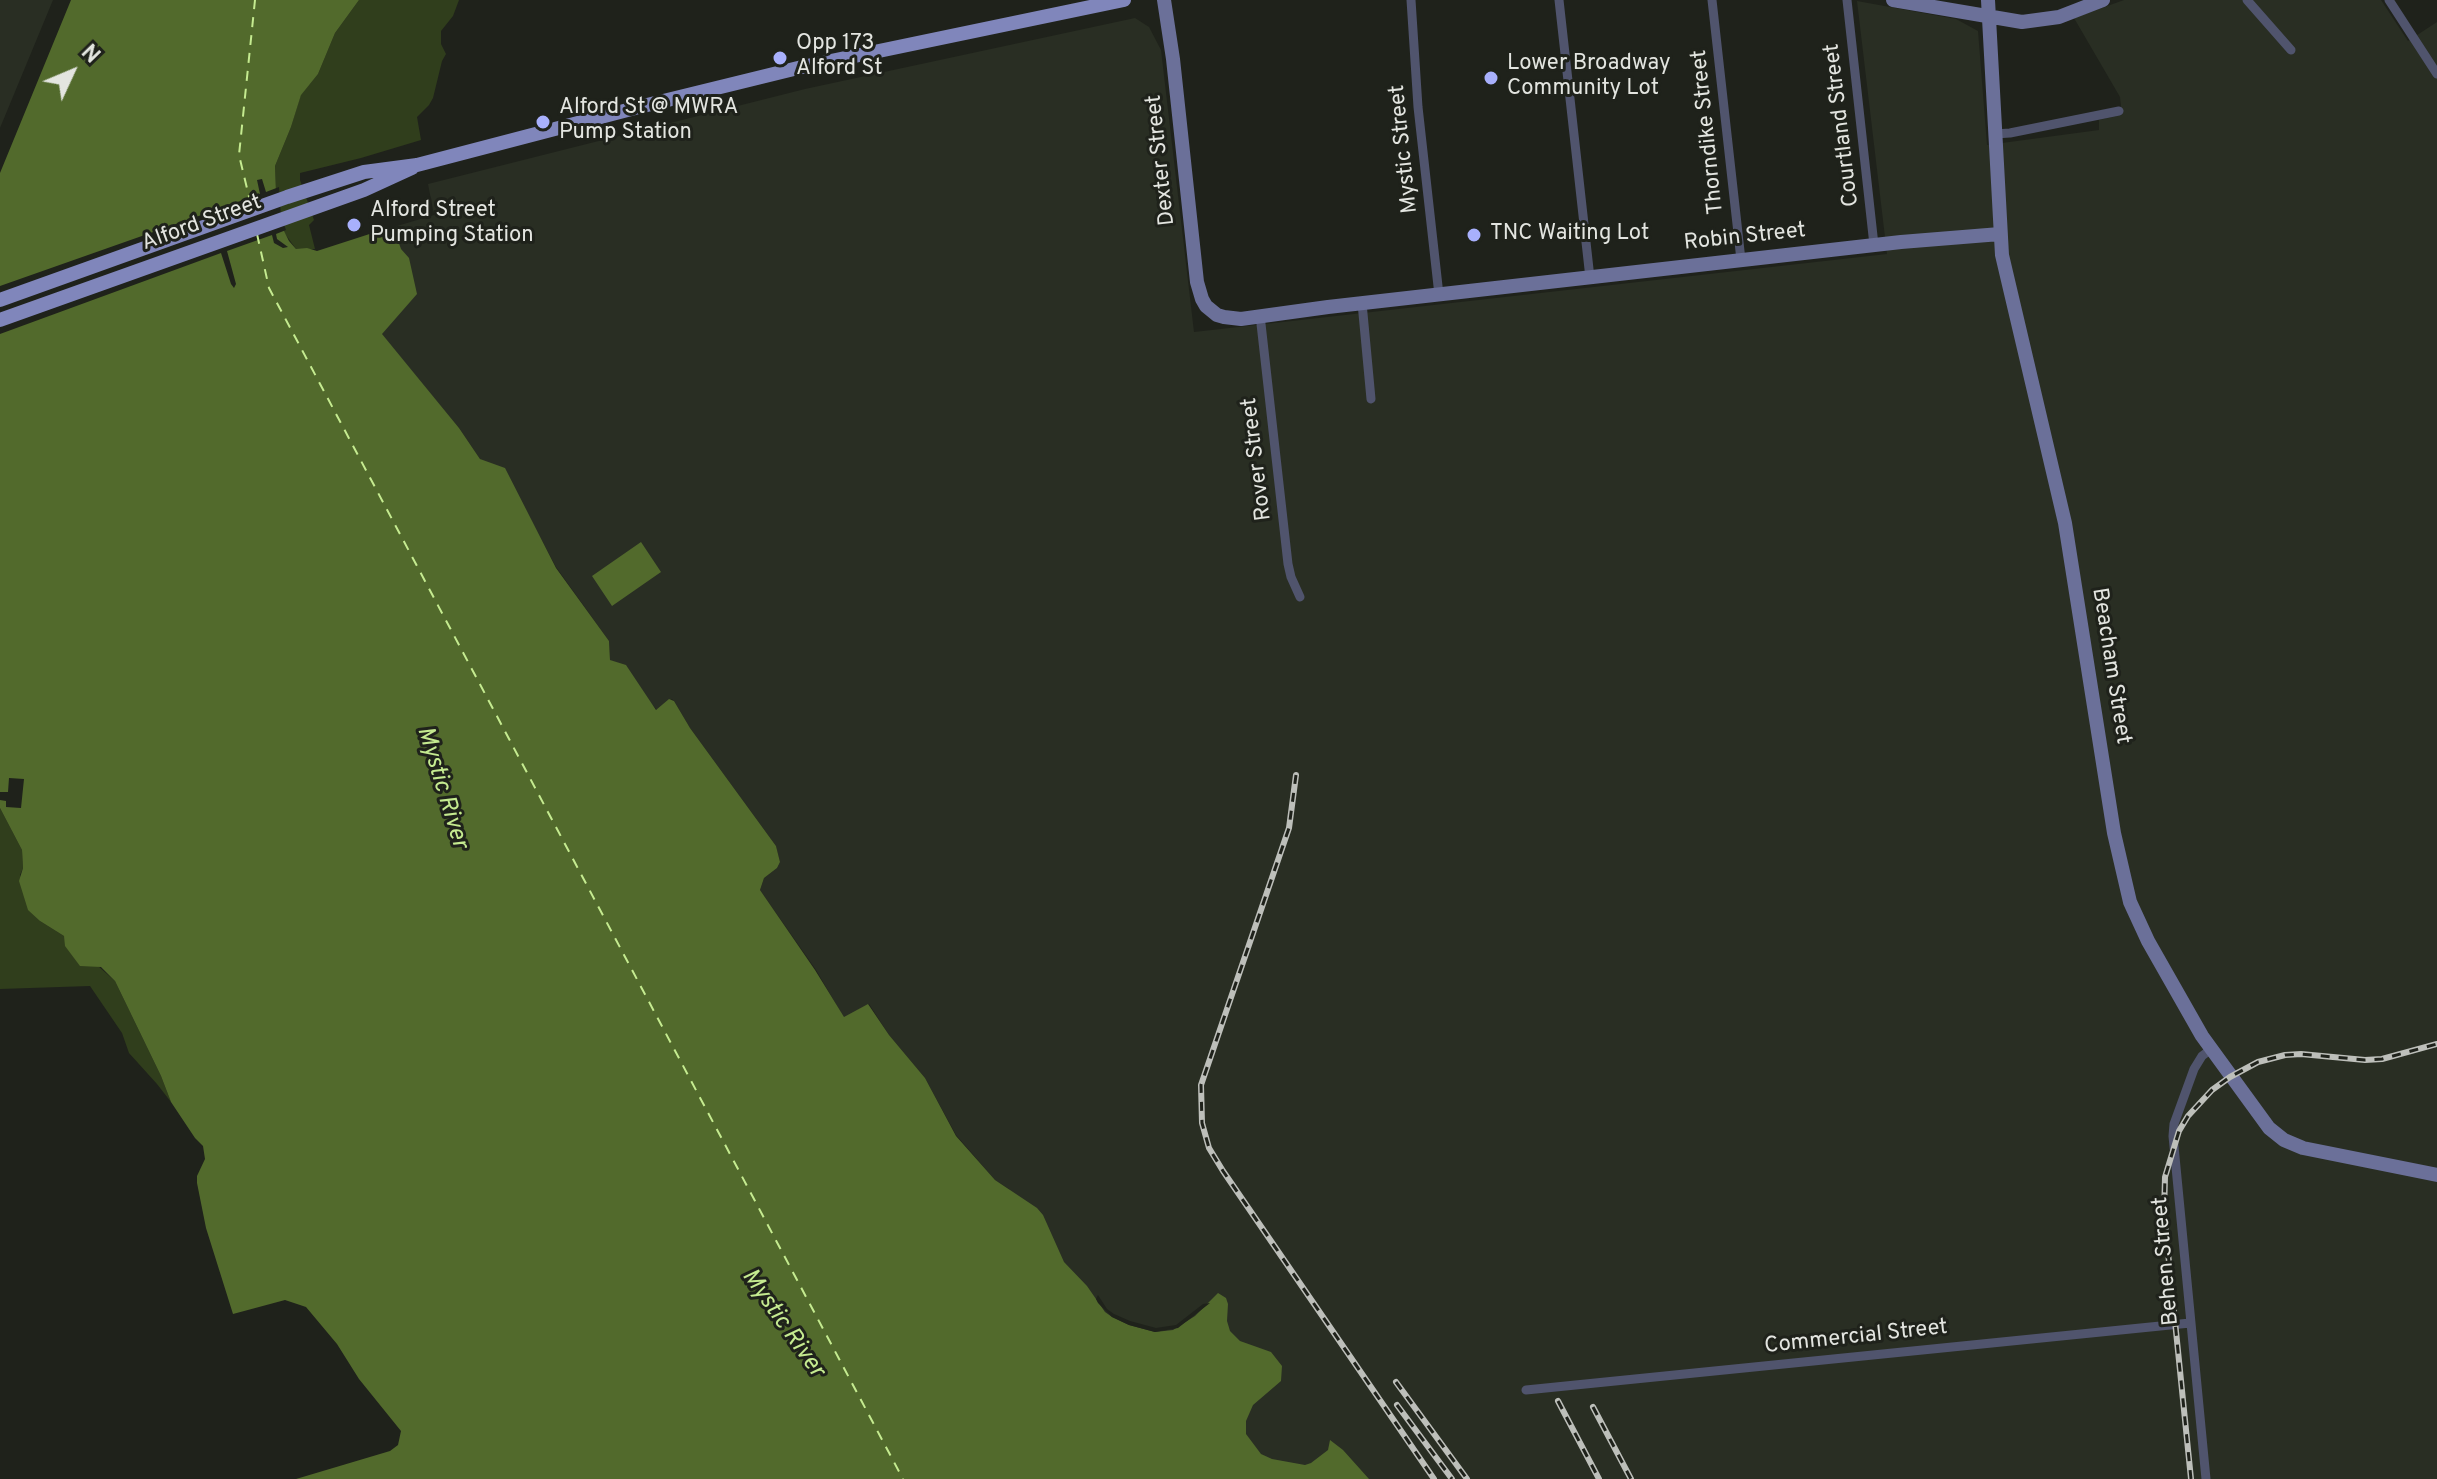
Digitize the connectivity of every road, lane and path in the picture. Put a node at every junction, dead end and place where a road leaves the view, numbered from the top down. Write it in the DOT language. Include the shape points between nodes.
graph roads {
  1 [pos="1124,0"];
  2 [pos="1164,0"];
  3 [pos="1411,0"];
  4 [pos="1559,0"];
  5 [pos="1712,0"];
  6 [pos="1847,0"];
  7 [pos="1893,0"];
  8 [pos="1988,0"];
  9 [pos="2103,0"];
  10 [pos="2247,0"];
  11 [pos="2389,0"];
  12 [pos="1990,18"];
  13 [pos="2291,50"];
  14 [pos="2437,74"];
  15 [pos="2119,111"];
  16 [pos="1995,134"];
  17 [pos="417,165"];
  18 [pos="2000,234"];
  19 [pos="1874,245"];
  20 [pos="1741,260"];
  21 [pos="1590,278"];
  22 [pos="1439,295"];
  23 [pos="0,300"];
  24 [pos="1362,303"];
  25 [pos="1211,311"];
  26 [pos="1260,315"];
  27 [pos="0,320"];
  28 [pos="1371,399"];
  29 [pos="1300,597"];
  30 [pos="2210,1050"];
  31 [pos="2437,1175"];
  32 [pos="2190,1323"];
  33 [pos="1526,1390"];
  34 [pos="2206,1479"];
  1 -- 17 [label="main road, Alford Street" via="802,67"];
  2 -- 25 [label="main road, Dexter Street" via="1197,282"];
  3 -- 22 [label="street, Mystic Street"];
  4 -- 21 [label="street"];
  5 -- 20 [label="street, Thorndike Street"];
  6 -- 19 [label="street, Courtland Street"];
  7 -- 12 [label="main road"];
  8 -- 12 [label="main road, Beacham Street"];
  9 -- 12 [label="main road" via="2040,21"];
  10 -- 13 [label="street"];
  11 -- 14 [label="street"];
  12 -- 16 [label="main road, Beacham Street"];
  15 -- 16 [label="street"];
  16 -- 18 [label="main road, Beacham Street"];
  17 -- 23 [label="main road, Alford Street" via="340,179"];
  17 -- 27 [label="main road, Alford Street" via="364,190"];
  18 -- 19 [label="main road, Robin Street"];
  18 -- 30 [label="main road, Beacham Street" via="2065,523 2125,886 2141,927"];
  19 -- 20 [label="main road, Robin Street"];
  20 -- 21 [label="main road, Robin Street"];
  21 -- 22 [label="main road, Robin Street"];
  22 -- 24 [label="main road, Robin Street"];
  24 -- 26 [label="main road, Robin Street"];
  24 -- 28 [label="street"];
  25 -- 26 [label="main road, Robin Street" via="1241,319"];
  26 -- 29 [label="street, Rover Street" via="1288,564"];
  30 -- 31 [label="main road, Beacham Street" via="2262,1122 2284,1140"];
  30 -- 32 [label="street, Behen Street" via="2194,1069 2173,1130"];
  32 -- 33 [label="street, Commercial Street"];
  32 -- 34 [label="street, Behen Street"];
}
